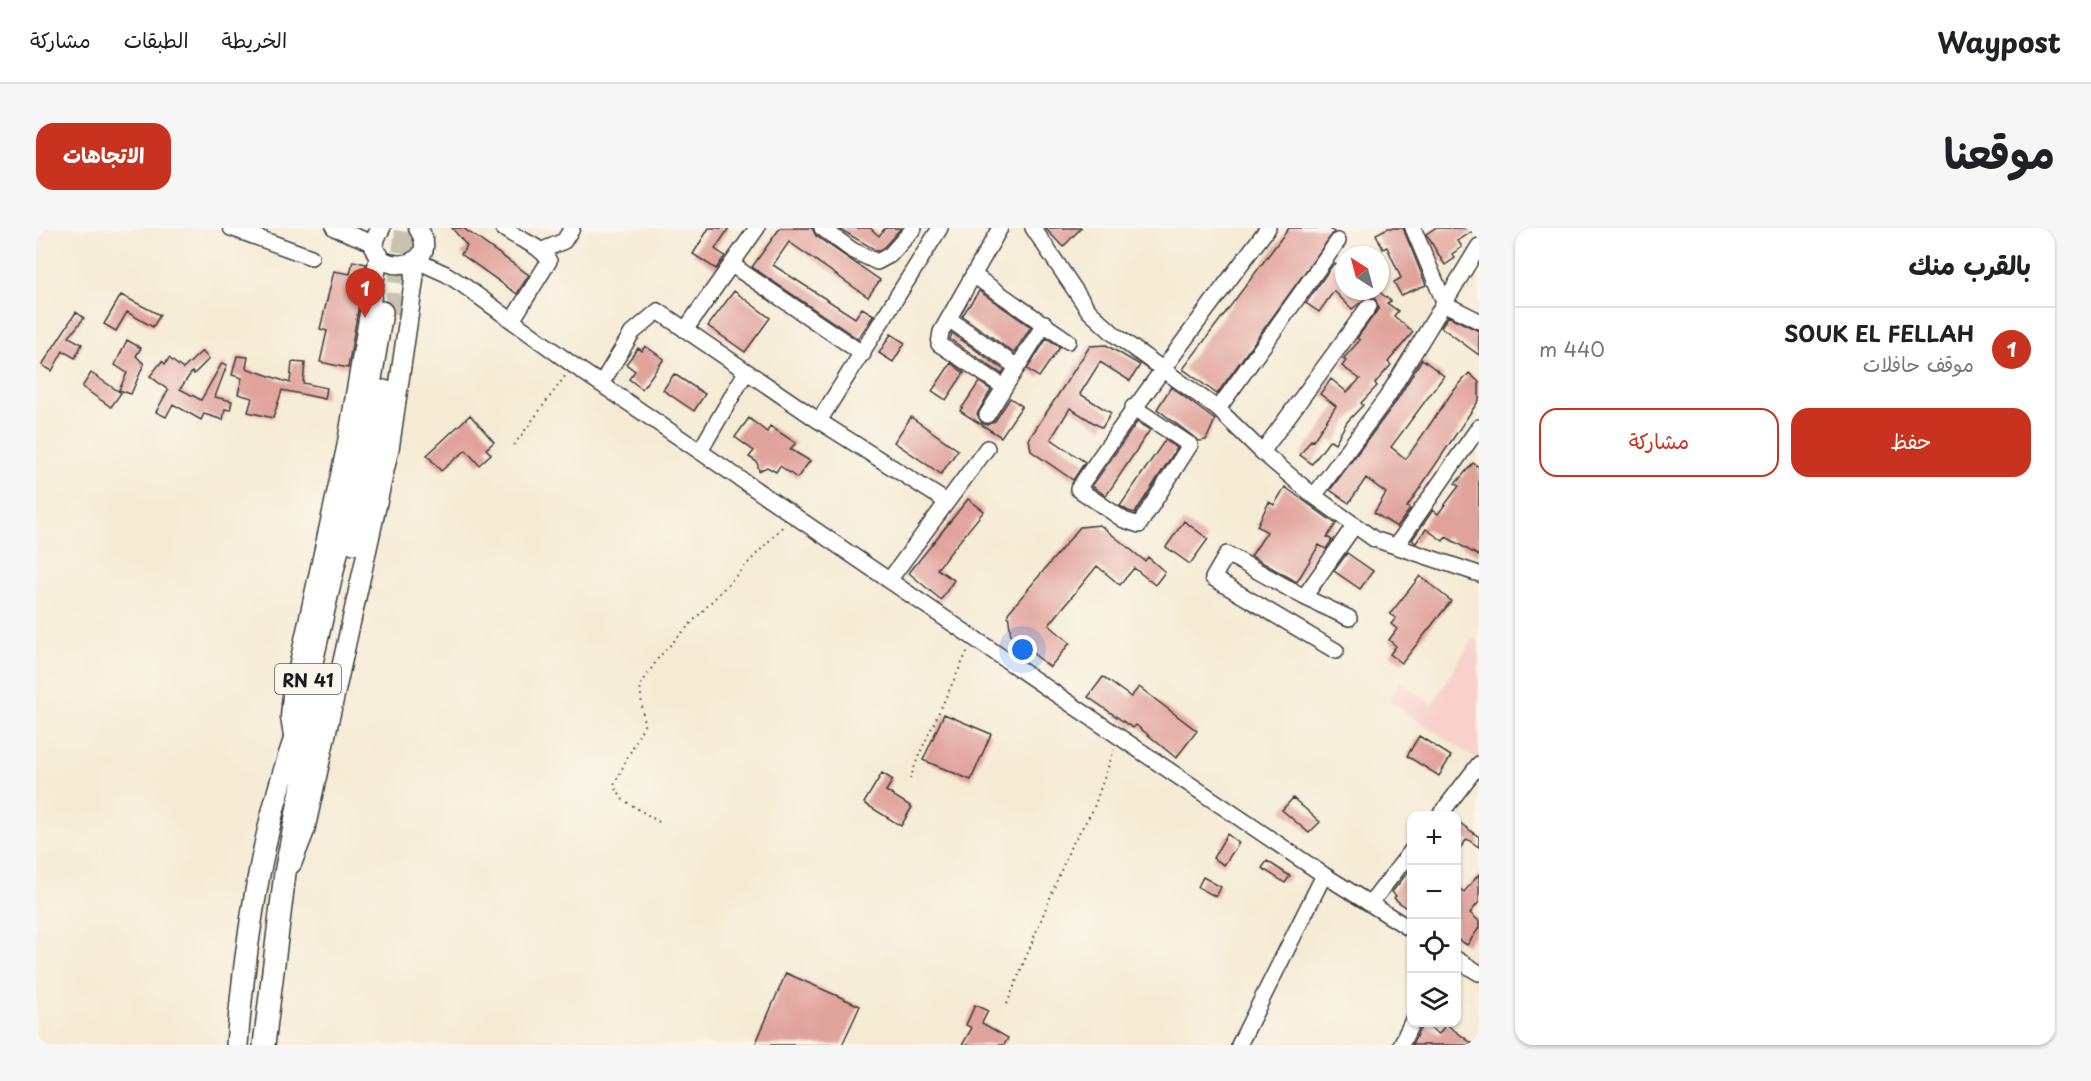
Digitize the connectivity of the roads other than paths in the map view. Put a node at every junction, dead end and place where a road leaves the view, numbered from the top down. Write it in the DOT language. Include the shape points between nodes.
graph roads {
  1 [pos="231,228"];
  2 [pos="334,228"];
  3 [pos="502,228"];
  4 [pos="572,228"];
  5 [pos="757,228"];
  6 [pos="822,228"];
  7 [pos="914,228"];
  8 [pos="940,228"];
  9 [pos="1000,228"];
  10 [pos="1034,228"];
  11 [pos="1268,228"];
  12 [pos="1413,228"];
  13 [pos="420,232"];
  14 [pos="1338,241"];
  15 [pos="378,242"];
  16 [pos="1479,246"];
  17 [pos="543,250"];
  18 [pos="310,257"];
  19 [pos="414,261"];
  20 [pos="732,266"];
  21 [pos="973,275"];
  22 [pos="464,285"];
  23 [pos="1445,304"];
  24 [pos="1369,306"];
  25 [pos="513,319"];
  26 [pos="949,320"];
  27 [pos="1479,321"];
  28 [pos="1045,323"];
  29 [pos="686,330"];
  30 [pos="1068,340"];
  31 [pos="863,354"];
  32 [pos="1017,367"];
  33 [pos="1162,367"];
  34 [pos="746,372"];
  35 [pos="601,384"];
  36 [pos="1004,387"];
  37 [pos="1133,407"];
  38 [pos="1218,409"];
  39 [pos="987,415"];
  40 [pos="819,422"];
  41 [pos="1479,427"];
  42 [pos="987,448"];
  43 [pos="700,451"];
  44 [pos="1262,452"];
  45 [pos="1314,496"];
  46 [pos="947,502"];
  47 [pos="1354,526"];
  48 [pos="1396,546"];
  49 [pos="1479,574"];
  50 [pos="890,579"];
  51 [pos="1304,597"];
  52 [pos="1349,618"];
  53 [pos="1336,651"];
  54 [pos="294,741"];
  55 [pos="1479,764"];
  56 [pos="1443,811"];
  57 [pos="1407,856"];
  58 [pos="285,873"];
  59 [pos="1324,875"];
  60 [pos="1370,904"];
  61 [pos="1407,927"];
  62 [pos="1461,962"];
  63 [pos="1479,973"];
  64 [pos="1410,1027"];
  65 [pos="1245,1043"];
  66 [pos="237,1045"];
  67 [pos="264,1045"];
  68 [pos="1401,1045"];
  1 -- 18 [label="street"];
  2 -- 15 [label="street"];
  3 -- 17 [label="street"];
  4 -- 17 [label="street" via="564,241"];
  5 -- 20 [label="street"];
  6 -- 7 [label="street" via="877,262 890,255"];
  8 -- 31 [label="street"];
  9 -- 21 [label="street"];
  10 -- 33 [label="street" via="1089,311 1115,335"];
  11 -- 33 [label="street"];
  12 -- 23 [label="street"];
  13 -- 19 [label="main road" via="422,249"];
  13 -- 22 [label="street"];
  14 -- 38 [label="street"];
  15 -- 19 [label="main road" via="387,263 397,266"];
  15 -- 54 [label="main road" via="346,448 292,695"];
  16 -- 23 [label="street"];
  17 -- 25 [label="street" via="549,261"];
  19 -- 22 [label="street"];
  19 -- 58 [label="main road" via="390,446 305,831"];
  20 -- 29 [label="street"];
  20 -- 31 [label="street"];
  21 -- 26 [label="street"];
  21 -- 28 [label="street"];
  22 -- 25 [label="street"];
  23 -- 27 [label="street"];
  23 -- 45 [label="street" via="1388,397"];
  24 -- 44 [label="street"];
  25 -- 35 [label="street"];
  26 -- 32 [label="street"];
  26 -- 36 [label="street" via="939,344"];
  28 -- 30 [label="street"];
  28 -- 32 [label="street"];
  29 -- 34 [label="street"];
  29 -- 35 [label="street" via="658,311 650,315 633,333"];
  31 -- 40 [label="street"];
  32 -- 36 [label="street"];
  33 -- 37 [label="street"];
  33 -- 38 [label="street"];
  34 -- 40 [label="street"];
  34 -- 43 [label="street"];
  35 -- 43 [label="street"];
  36 -- 39 [label="street"];
  37 -- 37 [label="street" via="1078,489 1124,520 1139,525 1190,445"];
  38 -- 44 [label="street"];
  40 -- 46 [label="street"];
  41 -- 48 [label="street"];
  42 -- 46 [label="street"];
  43 -- 50 [label="street"];
  44 -- 45 [label="street"];
  45 -- 47 [label="street"];
  46 -- 50 [label="street"];
  47 -- 48 [label="street" via="1374,539"];
  47 -- 51 [label="street"];
  48 -- 49 [label="street"];
  50 -- 59 [label="street"];
  51 -- 52 [label="street"];
  51 -- 53 [label="street" via="1227,554 1214,578"];
  54 -- 58 [label="highway, RN 41" via="388,313 372,470 318,702"];
  54 -- 66 [label="highway, RN 41" via="260,874"];
  55 -- 56 [label="street"];
  57 -- 60 [label="street"];
  58 -- 67 [label="highway, RN 41"];
  59 -- 60 [label="street"];
  59 -- 65 [label="street"];
  60 -- 61 [label="street"];
  62 -- 63 [label="street"];
  64 -- 68 [label="street"];
}
